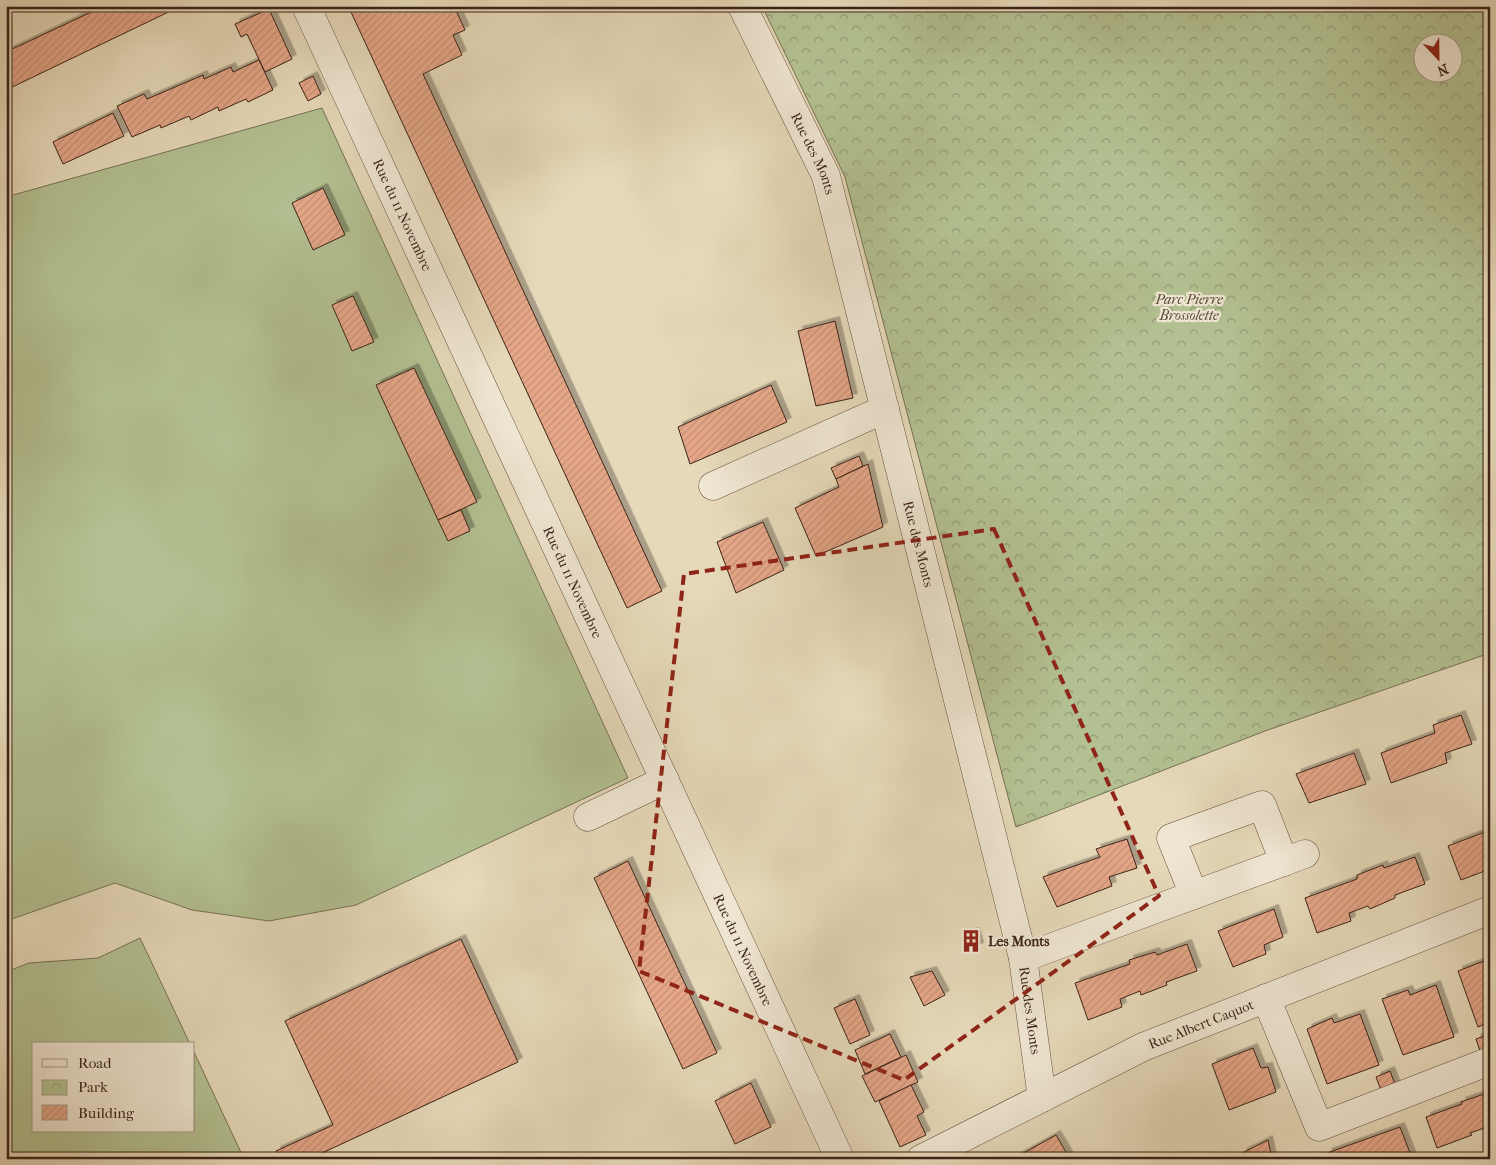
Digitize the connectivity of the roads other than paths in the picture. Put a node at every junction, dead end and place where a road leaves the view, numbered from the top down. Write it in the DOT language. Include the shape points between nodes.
graph roads {
  1 [pos="742,6"];
  2 [pos="311,8"];
  3 [pos="884,409"];
  4 [pos="713,486"];
  5 [pos="665,780"];
  6 [pos="596,813"];
  7 [pos="1194,895"];
  8 [pos="1490,910"];
  9 [pos="1023,958"];
  10 [pos="1266,998"];
  11 [pos="1490,1062"];
  12 [pos="1042,1098"];
  13 [pos="840,1159"];
  14 [pos="922,1159"];
  1 -- 3 [label="street, Rue des Monts" via="826,176"];
  2 -- 5 [label="street, Rue du 11 Novembre"];
  3 -- 4 [label="street"];
  3 -- 9 [label="street, Rue des Monts"];
  5 -- 6 [label="street"];
  5 -- 13 [label="street, Rue du 11 Novembre"];
  7 -- 7 [label="street" via="1295,858 1262,805 1171,838"];
  7 -- 9 [label="street"];
  8 -- 10 [label="street, Rue Albert Caquot"];
  9 -- 12 [label="street, Rue des Monts"];
  10 -- 11 [label="street" via="1319,1127"];
  10 -- 12 [label="street, Rue Albert Caquot" via="1143,1047"];
  12 -- 14 [label="street, Rue Albert Caquot"];
}
